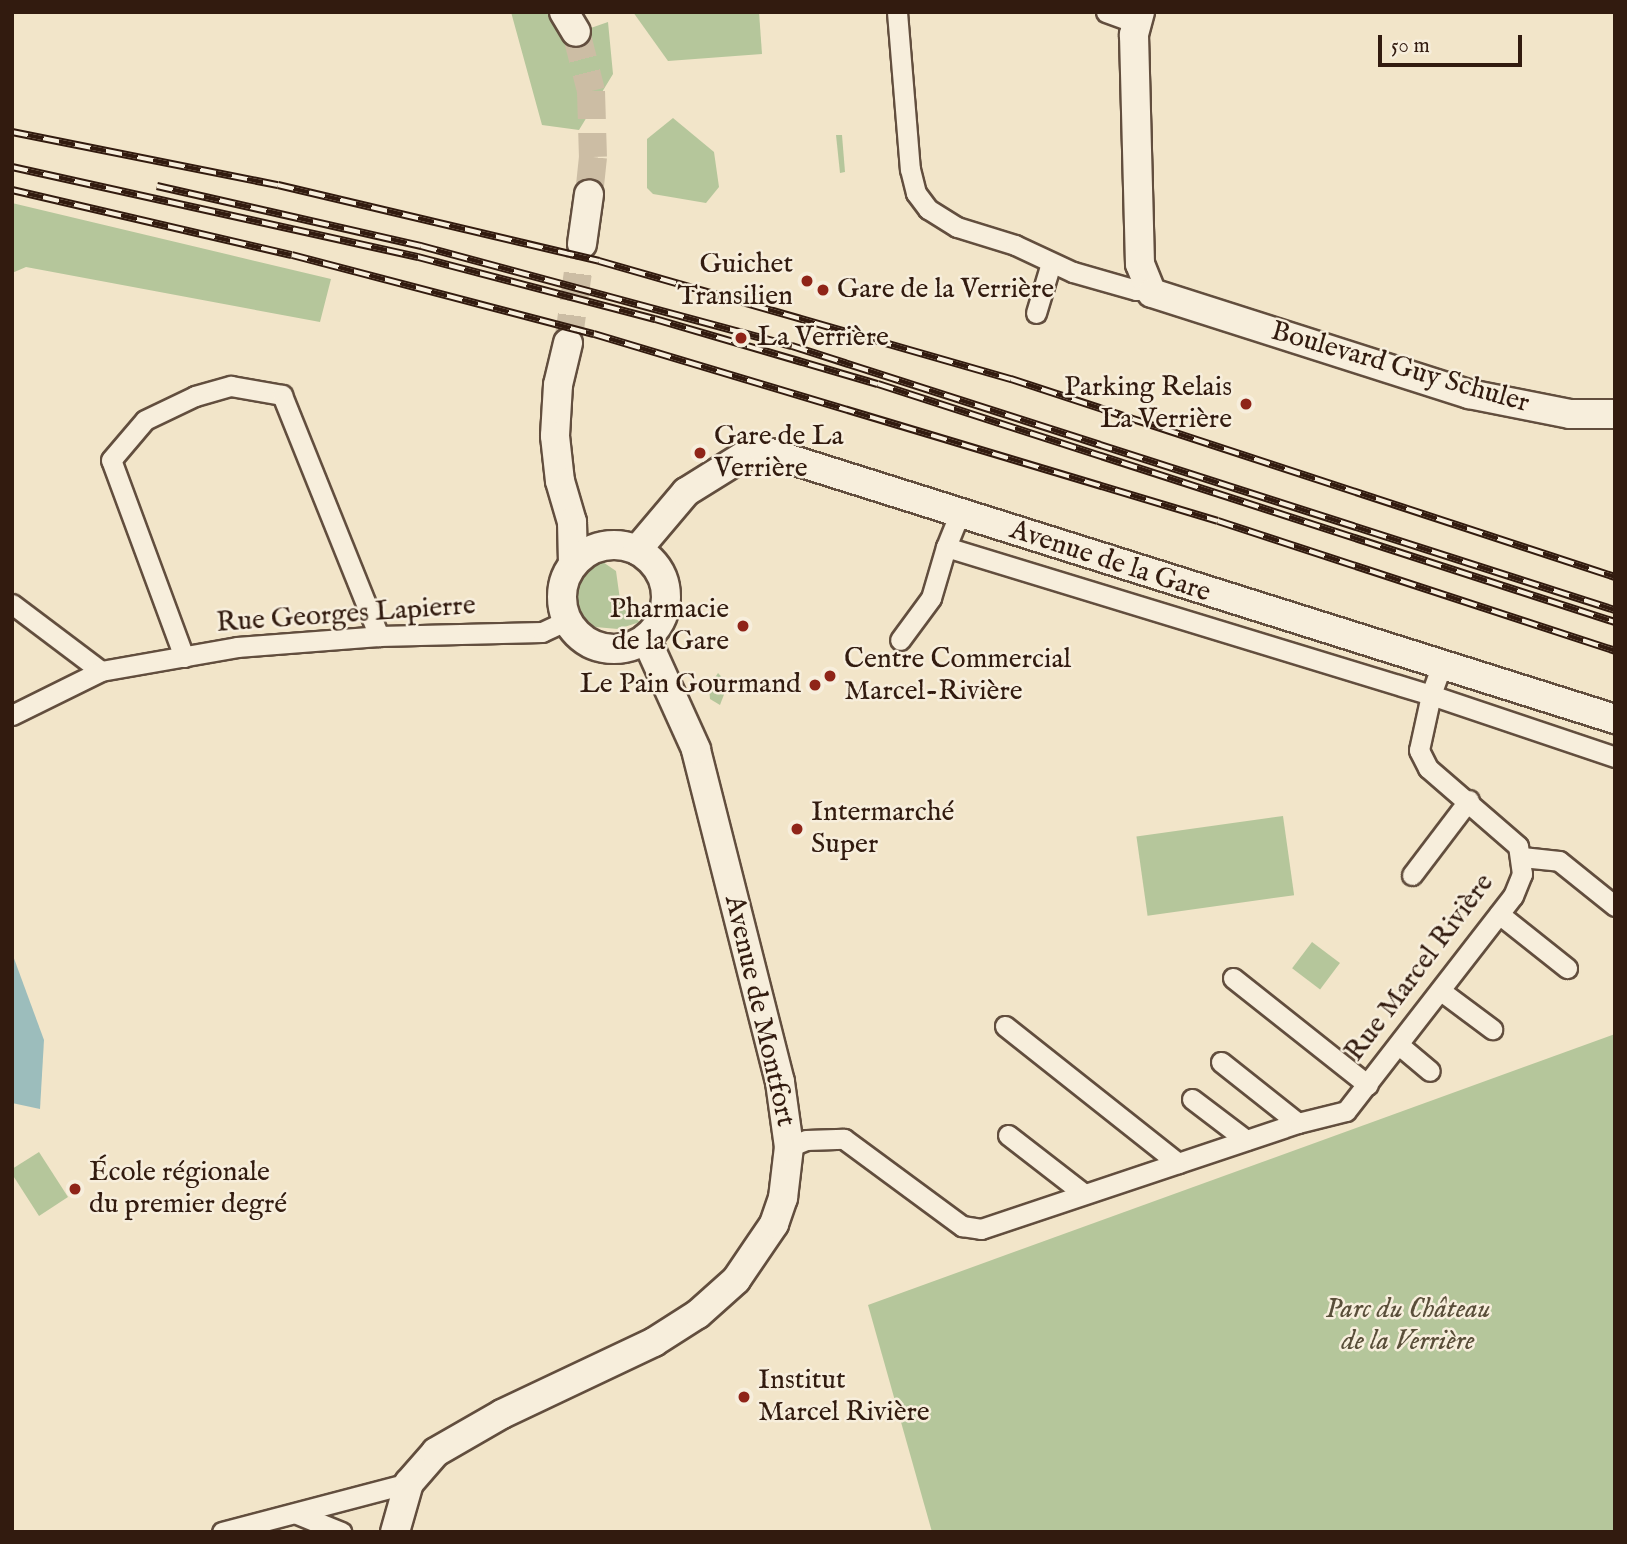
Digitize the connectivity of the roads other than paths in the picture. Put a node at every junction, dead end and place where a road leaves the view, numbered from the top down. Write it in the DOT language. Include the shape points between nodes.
graph roads {
  1 [pos="897,12"];
  2 [pos="1106,12"];
  3 [pos="1138,18"];
  4 [pos="589,194"];
  5 [pos="582,244"];
  6 [pos="1142,249"];
  7 [pos="1051,263"];
  8 [pos="1145,286"];
  9 [pos="1188,304"];
  10 [pos="1037,313"];
  11 [pos="1615,414"];
  12 [pos="959,514"];
  13 [pos="604,545"];
  14 [pos="946,547"];
  15 [pos="637,550"];
  16 [pos="573,564"];
  17 [pos="12,604"];
  18 [pos="566,621"];
  19 [pos="379,636"];
  20 [pos="646,639"];
  21 [pos="900,639"];
  22 [pos="184,657"];
  23 [pos="1441,667"];
  24 [pos="101,671"];
  25 [pos="1431,695"];
  26 [pos="12,715"];
  27 [pos="1615,719"];
  28 [pos="1615,757"];
  29 [pos="1469,800"];
  30 [pos="1522,857"];
  31 [pos="1412,875"];
  32 [pos="1615,906"];
  33 [pos="1499,914"];
  34 [pos="1567,968"];
  35 [pos="1233,978"];
  36 [pos="1441,991"];
  37 [pos="1005,1026"];
  38 [pos="1492,1029"];
  39 [pos="1399,1045"];
  40 [pos="1221,1062"];
  41 [pos="1430,1070"];
  42 [pos="1368,1085"];
  43 [pos="1192,1099"];
  44 [pos="1298,1123"];
  45 [pos="1008,1135"];
  46 [pos="1246,1140"];
  47 [pos="789,1147"];
  48 [pos="1178,1163"];
  49 [pos="1084,1195"];
  50 [pos="409,1483"];
  51 [pos="297,1514"];
  52 [pos="222,1532"];
  53 [pos="341,1532"];
  54 [pos="395,1532"];
  1 -- 7 [label="street" via="916,193 944,221 1015,245"];
  2 -- 3 [label="street"];
  3 -- 6 [label="street"];
  4 -- 5 [label="street"];
  6 -- 8 [label="street"];
  6 -- 9 [label="street, Boulevard Guy Schuler" via="1156,274"];
  7 -- 8 [label="street" via="1136,290"];
  7 -- 10 [label="street"];
  8 -- 9 [label="street, Boulevard Guy Schuler" via="1161,298"];
  9 -- 11 [label="street, Boulevard Guy Schuler" via="1469,394 1570,414"];
  12 -- 14 [label="street"];
  12 -- 15 [label="street, Avenue de la Gare" via="777,454 750,452 686,492"];
  12 -- 23 [label="street, Avenue de la Gare"];
  13 -- 15 [label="street"];
  13 -- 16 [label="street"];
  13 -- 16 [label="street" via="586,515 567,439 568,343 558,385 555,436 560,481 572,522"];
  14 -- 21 [label="street" via="930,598"];
  14 -- 25 [label="street"];
  15 -- 20 [label="street" via="654,563 666,595 661,620"];
  16 -- 18 [label="street" via="561,592"];
  17 -- 24 [label="street"];
  18 -- 19 [label="street, Rue Georges Lapierre" via="542,632"];
  18 -- 20 [label="street" via="582,638 602,649 618,650"];
  19 -- 22 [label="street, Rue Georges Lapierre" via="237,646"];
  19 -- 22 [label="street" via="282,395 231,386 195,396 145,420 111,460"];
  20 -- 47 [label="street, Avenue de Montfort" via="696,749 780,1082"];
  22 -- 24 [label="street, Rue Georges Lapierre"];
  23 -- 25 [label="street, Rue Marcel Rivière"];
  23 -- 27 [label="street, Avenue de la Gare"];
  24 -- 26 [label="street, Rue Georges Lapierre"];
  25 -- 28 [label="street"];
  25 -- 29 [label="street, Rue Marcel Rivière" via="1419,750 1428,768"];
  29 -- 30 [label="street, Rue Marcel Rivière" via="1510,836"];
  29 -- 31 [label="street"];
  30 -- 32 [label="street" via="1559,861"];
  30 -- 33 [label="street, Rue Marcel Rivière" via="1517,886"];
  33 -- 34 [label="street"];
  33 -- 36 [label="street, Rue Marcel Rivière"];
  35 -- 42 [label="street"];
  36 -- 38 [label="street"];
  36 -- 39 [label="street, Rue Marcel Rivière"];
  37 -- 48 [label="street"];
  39 -- 41 [label="street"];
  39 -- 42 [label="street, Rue Marcel Rivière"];
  40 -- 44 [label="street"];
  42 -- 44 [label="street, Rue Marcel Rivière" via="1346,1111"];
  43 -- 46 [label="street"];
  44 -- 46 [label="street, Rue Marcel Rivière"];
  45 -- 49 [label="street"];
  46 -- 48 [label="street, Rue Marcel Rivière"];
  47 -- 49 [label="street, Rue Marcel Rivière" via="806,1140 844,1139 962,1226 981,1229"];
  47 -- 50 [label="street, Avenue de Montfort" via="783,1198 774,1224 736,1280 717,1299 654,1342 461,1435 436,1452"];
  48 -- 49 [label="street, Rue Marcel Rivière"];
  50 -- 51 [label="street"];
  50 -- 54 [label="street, Avenue de Montfort"];
  51 -- 52 [label="street" via="248,1521"];
  51 -- 53 [label="street"];
}
